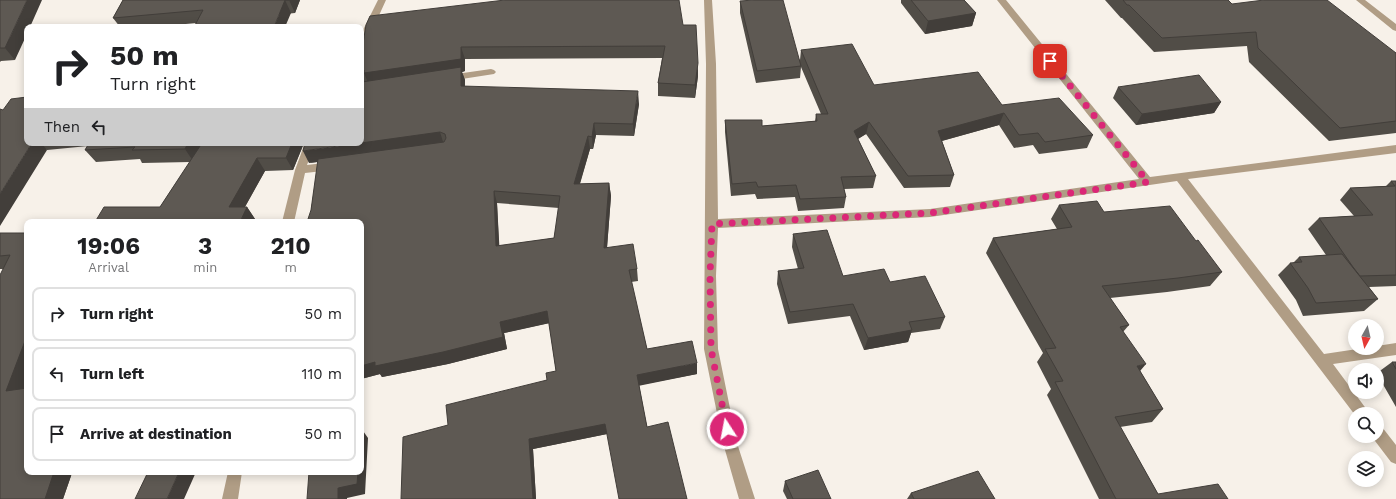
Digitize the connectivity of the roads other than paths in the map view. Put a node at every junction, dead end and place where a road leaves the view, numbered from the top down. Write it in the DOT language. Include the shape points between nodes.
graph roads {
  1 [pos="382,0"];
  2 [pos="708,0"];
  3 [pos="1001,0"];
  4 [pos="1360,0"];
  5 [pos="1396,28"];
  6 [pos="364,38"];
  7 [pos="491,72"];
  8 [pos="438,80"];
  9 [pos="309,146"];
  10 [pos="1396,149"];
  11 [pos="346,164"];
  12 [pos="300,170"];
  13 [pos="1180,177"];
  14 [pos="1148,182"];
  15 [pos="289,219"];
  16 [pos="712,224"];
  17 [pos="1396,349"];
  18 [pos="1322,360"];
  19 [pos="1358,407"];
  20 [pos="1384,441"];
  21 [pos="1396,457"];
  22 [pos="234,475"];
  23 [pos="230,499"];
  24 [pos="747,499"];
  1 -- 6 [label="street"];
  2 -- 16 [label="street"];
  3 -- 14 [label="street"];
  4 -- 5 [label="street"];
  7 -- 8 [label="street"];
  9 -- 12 [label="street"];
  10 -- 13 [label="street"];
  11 -- 12 [label="street"];
  12 -- 15 [label="street"];
  13 -- 14 [label="street"];
  13 -- 18 [label="street"];
  14 -- 16 [label="street" via="930,213"];
  16 -- 24 [label="street" via="711,349 730,443"];
  17 -- 18 [label="street"];
  18 -- 19 [label="street"];
  20 -- 21 [label="street"];
  22 -- 23 [label="street"];
}
